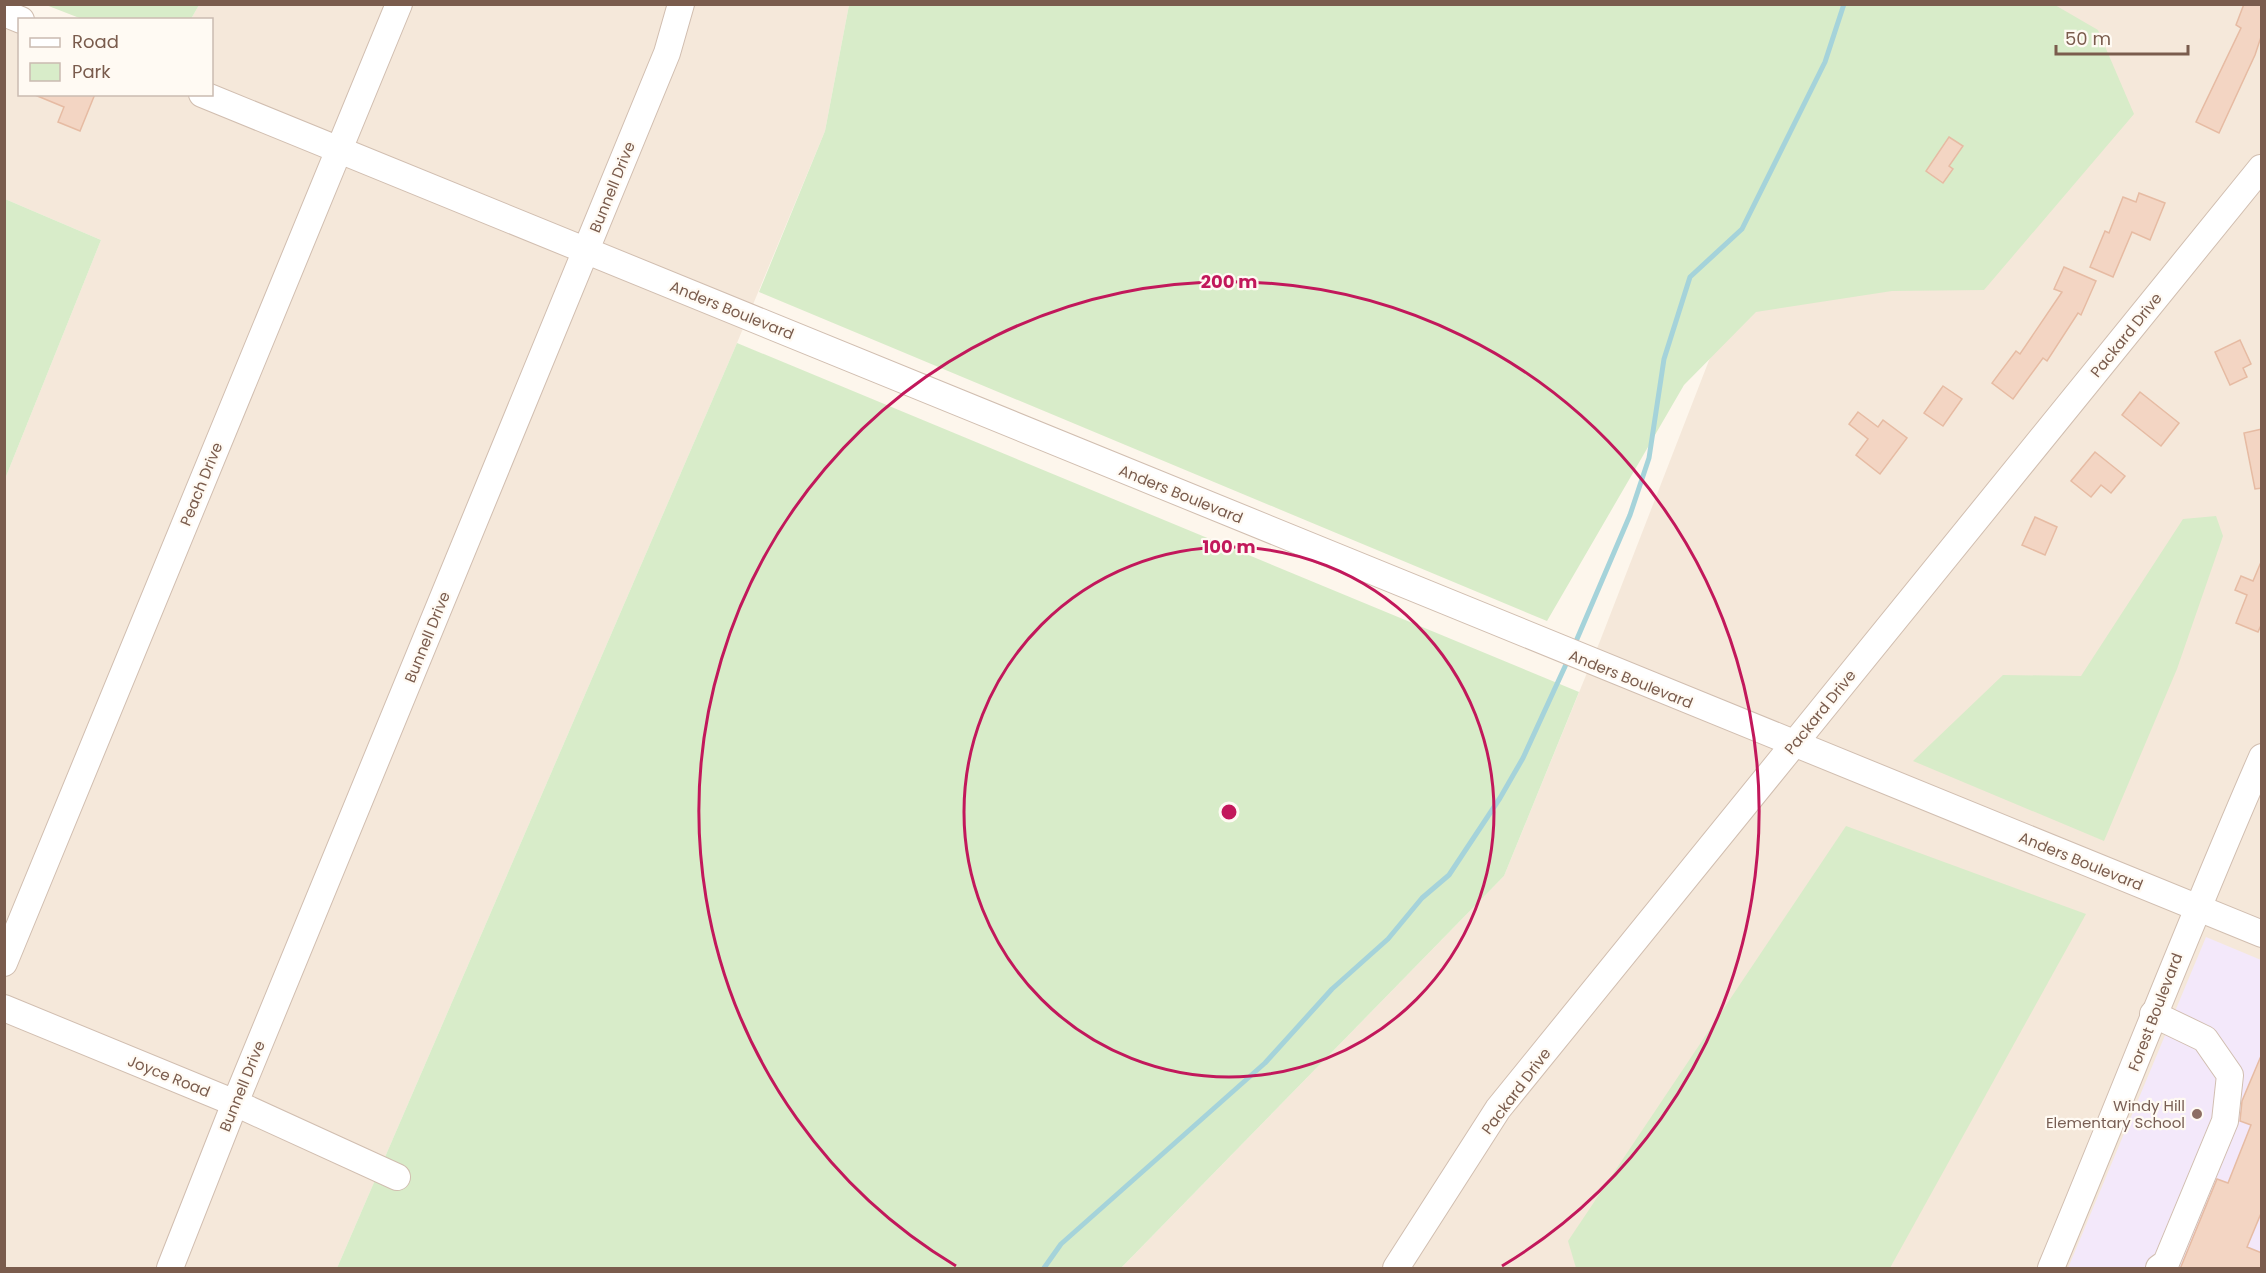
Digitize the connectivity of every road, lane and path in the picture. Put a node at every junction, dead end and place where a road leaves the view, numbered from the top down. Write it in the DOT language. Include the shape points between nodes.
graph roads {
  1 [pos="7,4"];
  2 [pos="399,4"];
  3 [pos="681,4"];
  4 [pos="4,12"];
  5 [pos="18,19"];
  6 [pos="207,96"];
  7 [pos="337,151"];
  8 [pos="2261,169"];
  9 [pos="586,251"];
  10 [pos="1795,744"];
  11 [pos="2262,757"];
  12 [pos="2196,908"];
  13 [pos="2262,934"];
  14 [pos="4,963"];
  15 [pos="4,1008"];
  16 [pos="2153,1014"];
  17 [pos="235,1103"];
  18 [pos="397,1177"];
  19 [pos="170,1269"];
  20 [pos="1396,1269"];
  21 [pos="2051,1269"];
  22 [pos="2159,1269"];
  1 -- 4 [label="street"];
  2 -- 7 [label="street, Peach Drive"];
  3 -- 9 [label="street, Bunnell Drive" via="667,53"];
  4 -- 5 [label="street"];
  6 -- 7 [label="street, Anders Boulevard"];
  7 -- 9 [label="street, Anders Boulevard"];
  7 -- 14 [label="street, Peach Drive"];
  8 -- 10 [label="street, Packard Drive"];
  9 -- 10 [label="street, Anders Boulevard"];
  9 -- 17 [label="street, Bunnell Drive"];
  10 -- 12 [label="street, Anders Boulevard"];
  10 -- 20 [label="street, Packard Drive" via="1498,1109"];
  11 -- 12 [label="street, Forest Boulevard"];
  12 -- 13 [label="street, Anders Boulevard"];
  12 -- 16 [label="street, Forest Boulevard"];
  15 -- 17 [label="street, Joyce Road"];
  16 -- 21 [label="street, Forest Boulevard"];
  16 -- 22 [label="street" via="2205,1040 2230,1075 2224,1121 2166,1263"];
  17 -- 18 [label="street, Joyce Road"];
  17 -- 19 [label="street, Bunnell Drive"];
}
